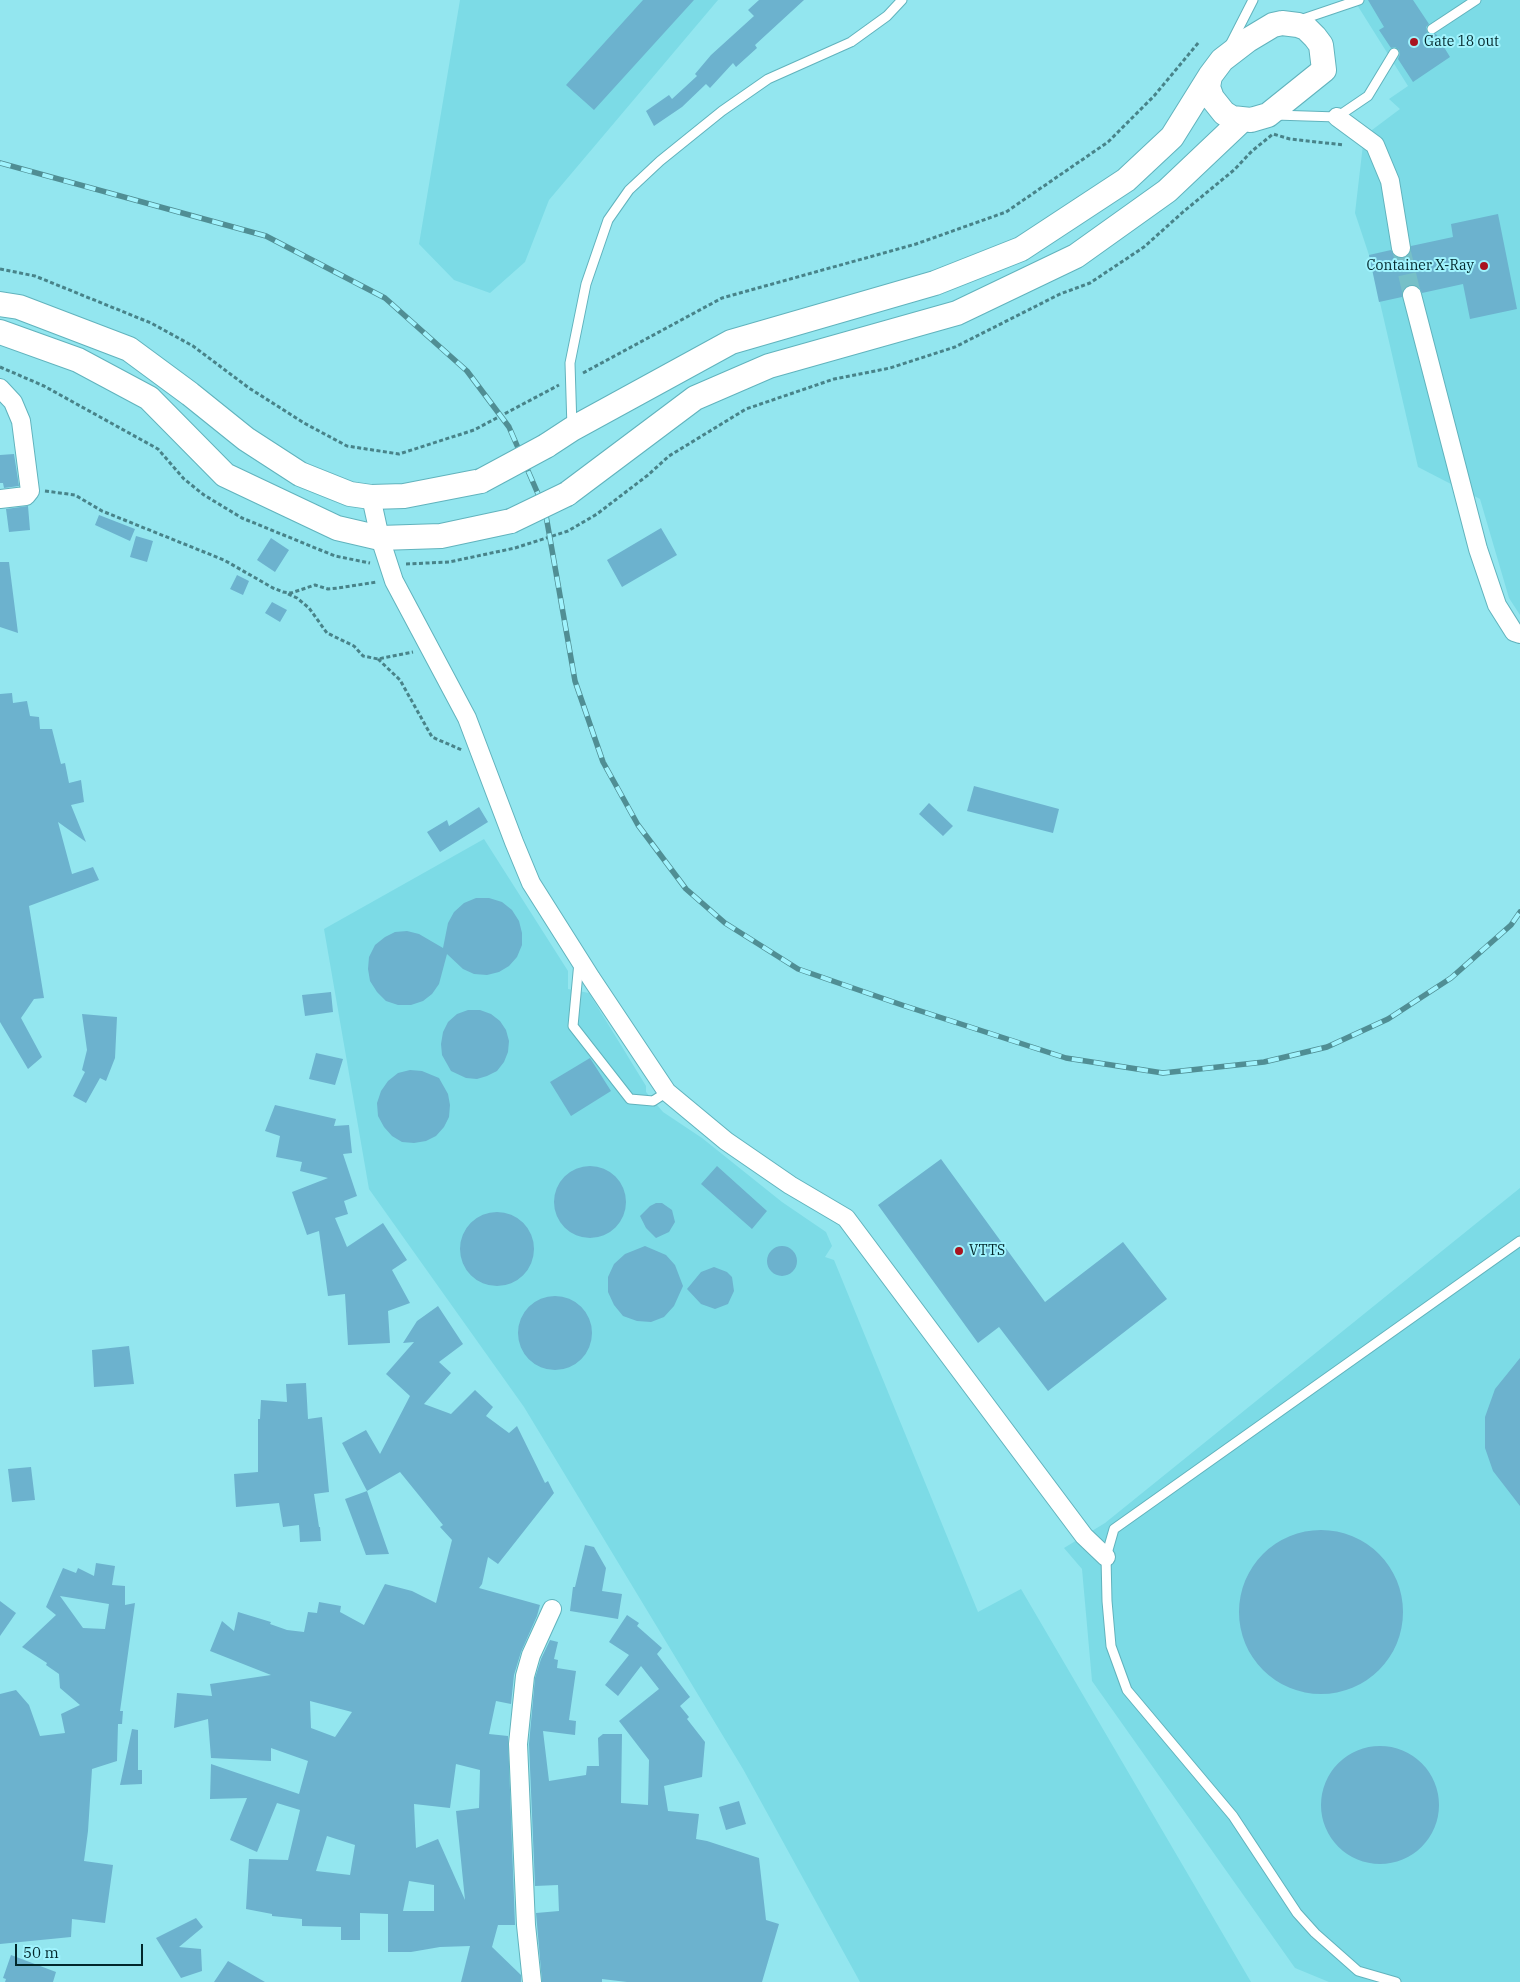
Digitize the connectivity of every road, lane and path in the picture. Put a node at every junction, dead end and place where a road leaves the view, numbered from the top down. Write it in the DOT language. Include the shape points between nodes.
graph roads {
  1 [pos="902,0"];
  2 [pos="1253,0"];
  3 [pos="1359,0"];
  4 [pos="1476,0"];
  5 [pos="1290,24"];
  6 [pos="1432,29"];
  7 [pos="1199,42"];
  8 [pos="1394,53"];
  9 [pos="1216,68"];
  10 [pos="1268,115"];
  11 [pos="1337,116"];
  12 [pos="1242,120"];
  13 [pos="1401,248"];
  14 [pos="0,269"];
  15 [pos="1412,295"];
  16 [pos="0,304"];
  17 [pos="0,332"];
  18 [pos="570,379"];
  19 [pos="0,388"];
  20 [pos="572,429"];
  21 [pos="30,489"];
  22 [pos="371,497"];
  23 [pos="0,499"];
  24 [pos="380,538"];
  25 [pos="394,581"];
  26 [pos="282,592"];
  27 [pos="1520,634"];
  28 [pos="378,659"];
  29 [pos="438,661"];
  30 [pos="464,751"];
  31 [pos="579,959"];
  32 [pos="668,1092"];
  33 [pos="1520,1241"];
  34 [pos="1106,1557"];
  35 [pos="552,1609"];
  36 [pos="532,1982"];
  37 [pos="1396,1982"];
  1 -- 18 [label="lane" via="887,16 851,42 768,79 660,161 629,190 608,220 586,284 570,363"];
  2 -- 9 [label="lane"];
  3 -- 5 [label="lane"];
  4 -- 6 [label="lane"];
  5 -- 9 [label="main road" via="1273,25 1248,40"];
  5 -- 10 [label="main road" via="1306,28 1321,45 1324,70"];
  7 -- 18 [label="path" via="1154,96 1108,142 1006,212 916,244 722,298"];
  8 -- 11 [label="lane" via="1368,96"];
  9 -- 12 [label="main road" via="1208,87 1212,98 1232,118"];
  9 -- 20 [label="main road" via="1172,136 1126,180 1021,249 935,283 731,342"];
  10 -- 11 [label="lane"];
  10 -- 12 [label="main road"];
  11 -- 13 [label="street" via="1375,146 1390,181"];
  12 -- 24 [label="main road, bridge" via="1167,191 1076,256 957,314 769,366 695,398 567,494 511,521 442,536"];
  14 -- 18 [label="path" via="35,276 151,322 193,346 249,388 304,423 347,446 399,454 474,430"];
  15 -- 27 [label="street" via="1478,549 1497,605 1514,632"];
  16 -- 22 [label="main road" via="19,307 129,349 246,439 300,474 350,494"];
  17 -- 24 [label="main road" via="78,360 149,398 225,475 337,528"];
  18 -- 20 [label="lane"];
  19 -- 21 [label="street" via="13,402 21,421"];
  20 -- 22 [label="main road, bridge" via="481,481 404,496"];
  21 -- 23 [label="street" via="26,496"];
  21 -- 26 [label="path" via="75,495 102,511 224,560"];
  22 -- 24 [label="street"];
  24 -- 25 [label="street"];
  25 -- 26 [label="path" via="328,589 315,585 291,593"];
  25 -- 29 [label="street"];
  26 -- 28 [label="path" via="309,608 327,633 354,646 363,656"];
  28 -- 29 [label="path" via="414,652"];
  28 -- 30 [label="path" via="400,680 432,737"];
  29 -- 31 [label="street" via="467,718 531,883"];
  31 -- 32 [label="street"];
  31 -- 32 [label="lane" via="573,1026 630,1100 654,1101"];
  32 -- 34 [label="street" via="726,1141 846,1218 1084,1536"];
  33 -- 34 [label="lane" via="1114,1530"];
  34 -- 37 [label="lane" via="1110,1646 1127,1690 1233,1816 1297,1913 1315,1933 1358,1971"];
  35 -- 36 [label="street" via="525,1676 518,1744 526,1925"];
}
